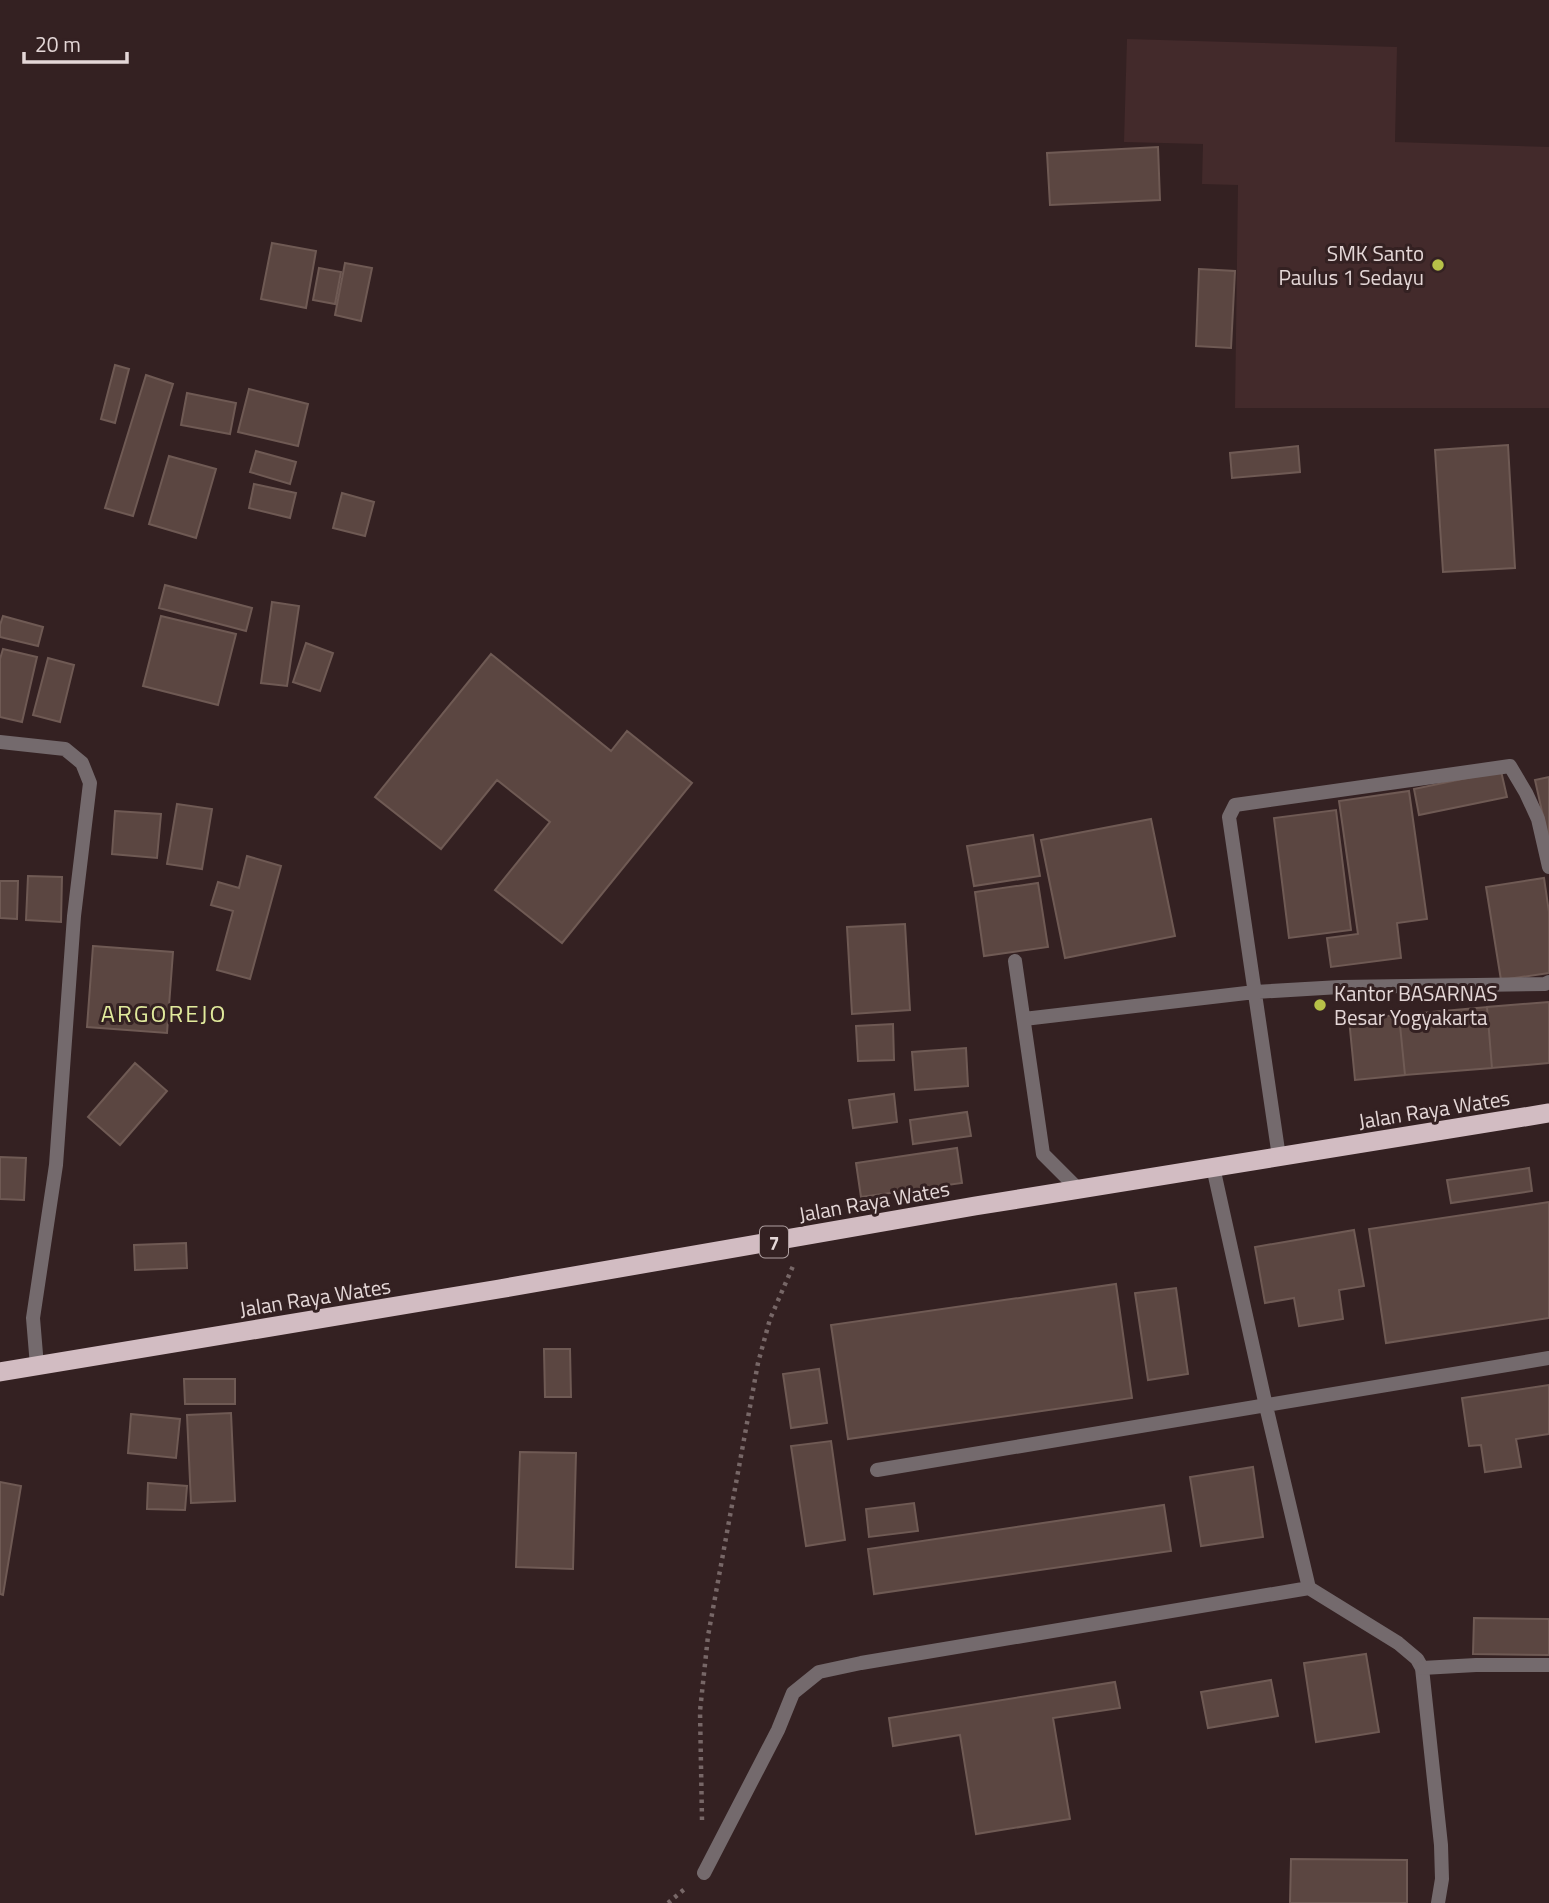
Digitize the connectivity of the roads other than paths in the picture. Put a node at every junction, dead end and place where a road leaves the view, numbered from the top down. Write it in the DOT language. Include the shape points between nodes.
graph roads {
  1 [pos="0,742"];
  2 [pos="1549,867"];
  3 [pos="1015,961"];
  4 [pos="1549,982"];
  5 [pos="1255,992"];
  6 [pos="1024,1019"];
  7 [pos="1549,1113"];
  8 [pos="1279,1157"];
  9 [pos="1213,1167"];
  10 [pos="1078,1189"];
  11 [pos="1549,1358"];
  12 [pos="37,1366"];
  13 [pos="0,1371"];
  14 [pos="1266,1406"];
  15 [pos="877,1470"];
  16 [pos="1309,1588"];
  17 [pos="1549,1665"];
  18 [pos="1422,1668"];
  19 [pos="704,1873"];
  20 [pos="1438,1903"];
  1 -- 12 [label="street" via="65,748 82,763 90,783 74,916 56,1165 33,1318"];
  2 -- 5 [label="street" via="1538,819 1510,766 1236,804 1229,817"];
  3 -- 6 [label="street"];
  4 -- 5 [label="street"];
  5 -- 6 [label="street"];
  5 -- 8 [label="street"];
  6 -- 10 [label="street" via="1043,1154"];
  7 -- 8 [label="highway, Jalan Raya Wates / 7"];
  8 -- 9 [label="highway, Jalan Raya Wates / 7"];
  9 -- 10 [label="highway, Jalan Raya Wates / 7"];
  9 -- 14 [label="street"];
  10 -- 12 [label="highway, Jalan Raya Wates / 7"];
  11 -- 14 [label="street"];
  12 -- 13 [label="highway, Jalan Raya Wates / 7"];
  14 -- 15 [label="street"];
  14 -- 16 [label="street"];
  16 -- 18 [label="street" via="1398,1643"];
  16 -- 19 [label="street" via="819,1672 793,1693"];
  17 -- 18 [label="street"];
  18 -- 20 [label="street" via="1441,1845"];
}
